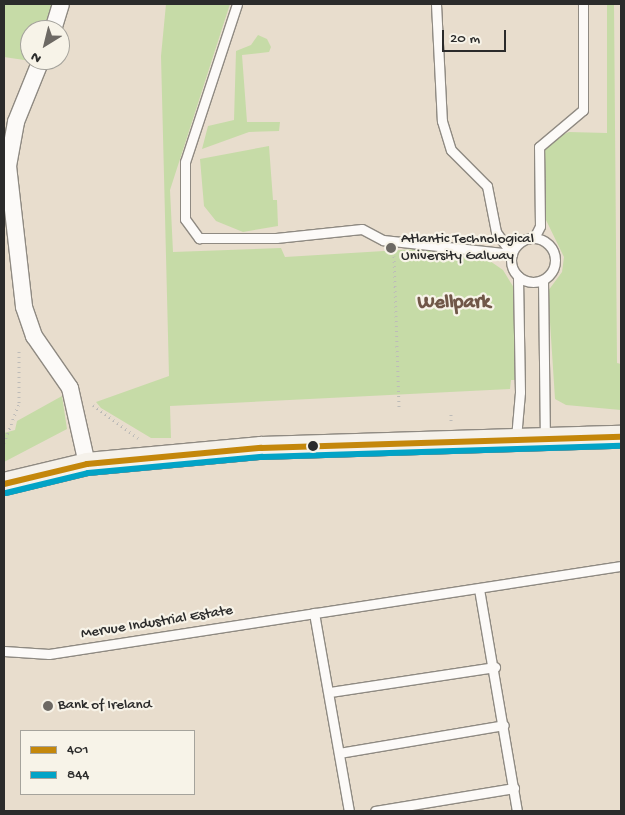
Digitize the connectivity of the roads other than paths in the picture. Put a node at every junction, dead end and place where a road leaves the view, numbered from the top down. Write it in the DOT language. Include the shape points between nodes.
graph roads {
  1 [pos="61,4"];
  2 [pos="237,4"];
  3 [pos="436,4"];
  4 [pos="583,4"];
  5 [pos="56,20"];
  6 [pos="37,70"];
  7 [pos="534,238"];
  8 [pos="512,254"];
  9 [pos="518,276"];
  10 [pos="542,280"];
  11 [pos="621,437"];
  12 [pos="516,438"];
  13 [pos="545,438"];
  14 [pos="88,464"];
  15 [pos="4,484"];
  16 [pos="621,566"];
  17 [pos="480,589"];
  18 [pos="314,613"];
  19 [pos="4,651"];
  20 [pos="495,667"];
  21 [pos="330,692"];
  22 [pos="504,725"];
  23 [pos="339,753"];
  24 [pos="514,788"];
  25 [pos="350,811"];
  26 [pos="375,811"];
  27 [pos="517,811"];
  1 -- 5 [label="street"];
  2 -- 8 [label="lane" via="185,162 185,219 199,238 276,238 362,229 383,240"];
  3 -- 8 [label="lane" via="442,121 450,150 487,186 496,232"];
  4 -- 7 [label="lane" via="583,110 538,147 540,226"];
  6 -- 14 [label="street" via="16,122 8,166 26,314 34,336 70,388"];
  7 -- 8 [label="lane" via="523,241"];
  7 -- 10 [label="lane" via="547,244 554,256 552,270"];
  8 -- 9 [label="lane"];
  9 -- 10 [label="lane" via="532,282"];
  9 -- 12 [label="lane" via="520,392"];
  10 -- 13 [label="lane"];
  11 -- 13 [label="main road"];
  12 -- 13 [label="main road"];
  12 -- 14 [label="main road" via="261,448"];
  14 -- 15 [label="main road"];
  16 -- 17 [label="lane, Mervue Industrial Estate"];
  17 -- 18 [label="lane, Mervue Industrial Estate"];
  17 -- 20 [label="lane"];
  18 -- 19 [label="lane, Mervue Industrial Estate" via="49,654"];
  18 -- 21 [label="lane"];
  20 -- 21 [label="lane"];
  20 -- 22 [label="lane"];
  21 -- 23 [label="lane"];
  22 -- 23 [label="lane"];
  22 -- 24 [label="lane"];
  23 -- 25 [label="lane"];
  24 -- 26 [label="lane"];
  24 -- 27 [label="lane"];
}
